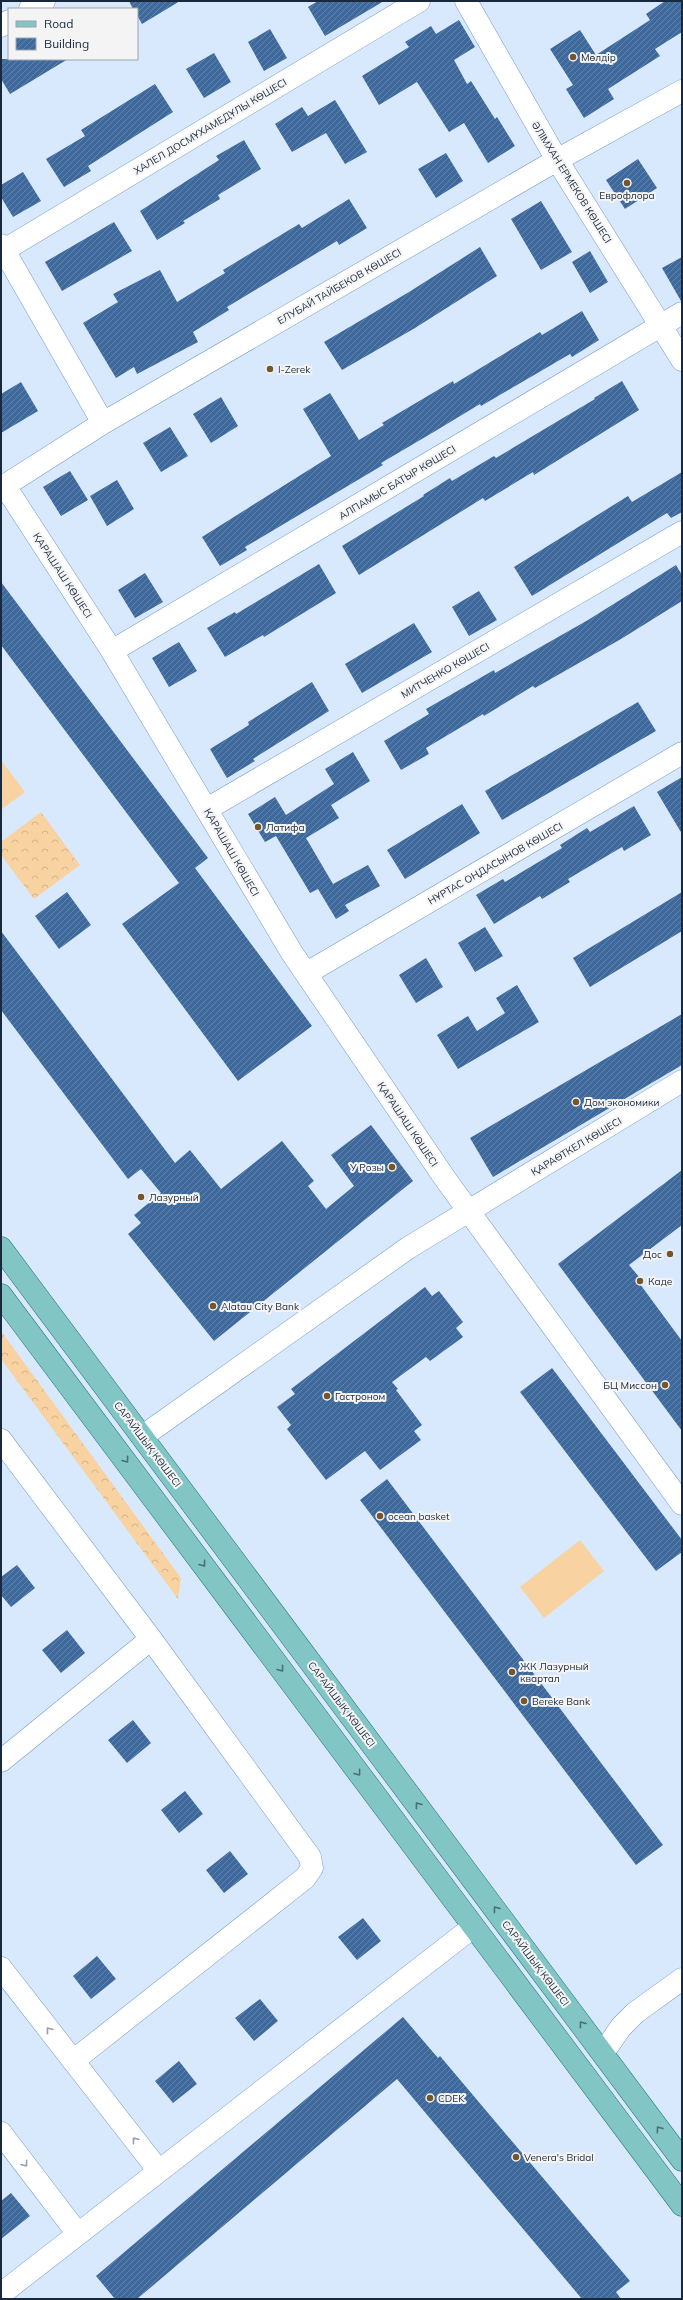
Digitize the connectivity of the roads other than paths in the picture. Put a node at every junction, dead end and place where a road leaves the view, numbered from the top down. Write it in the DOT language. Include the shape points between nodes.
graph roads {
  1 [pos="44,1"];
  2 [pos="419,1"];
  3 [pos="466,1"];
  4 [pos="32,8"];
  5 [pos="682,91"];
  6 [pos="557,160"];
  7 [pos="2,249"];
  8 [pos="682,313"];
  9 [pos="661,325"];
  10 [pos="682,360"];
  11 [pos="103,423"];
  12 [pos="3,487"];
  13 [pos="682,532"];
  14 [pos="112,651"];
  15 [pos="682,753"];
  16 [pos="207,809"];
  17 [pos="307,973"];
  18 [pos="682,1081"];
  19 [pos="470,1211"];
  20 [pos="1,1248"];
  21 [pos="1,1281"];
  22 [pos="1,1295"];
  23 [pos="143,1436"];
  24 [pos="1,1440"];
  25 [pos="159,1504"];
  26 [pos="682,1504"];
  27 [pos="151,1639"];
  28 [pos="308,1658"];
  29 [pos="1,1761"];
  30 [pos="473,1926"];
  31 [pos="1,1968"];
  32 [pos="682,1979"];
  33 [pos="603,2053"];
  34 [pos="73,2061"];
  35 [pos="1,2133"];
  36 [pos="682,2160"];
  37 [pos="159,2171"];
  38 [pos="682,2206"];
  39 [pos="78,2234"];
  40 [pos="1,2294"];
  1 -- 4 [label="street"];
  2 -- 7 [label="street, ХАЛЕЛ ДОСМҰХАМЕДҰЛЫ КӨШЕСІ"];
  3 -- 6 [label="street, ӘЛІМХАН ЕРМЕКОВ КӨШЕСІ"];
  5 -- 6 [label="street, ЕЛУБАЙ ТАЙБЕКОВ КӨШЕСІ"];
  6 -- 9 [label="street, ӘЛІМХАН ЕРМЕКОВ КӨШЕСІ"];
  6 -- 11 [label="street, ЕЛУБАЙ ТАЙБЕКОВ КӨШЕСІ"];
  7 -- 11 [label="street"];
  8 -- 9 [label="street, АЛПАМЫС БАТЫР КӨШЕСІ"];
  9 -- 10 [label="street, ӘЛІМХАН ЕРМЕКОВ КӨШЕСІ"];
  9 -- 14 [label="street, АЛПАМЫС БАТЫР КӨШЕСІ"];
  11 -- 12 [label="street, ЕЛУБАЙ ТАЙБЕКОВ КӨШЕСІ"];
  12 -- 14 [label="street, ҚАРАШАШ КӨШЕСІ"];
  13 -- 16 [label="street, МИТЧЕНКО КӨШЕСІ"];
  14 -- 16 [label="street, ҚАРАШАШ КӨШЕСІ"];
  15 -- 17 [label="street, НҰРТАС ОҢДАСЫНОВ КӨШЕСІ"];
  16 -- 17 [label="street, ҚАРАШАШ КӨШЕСІ" via="292,953"];
  17 -- 19 [label="street, ҚАРАШАШ КӨШЕСІ" via="412,1131"];
  18 -- 19 [label="street, ҚАРАӨТКЕЛ КӨШЕСІ"];
  19 -- 23 [label="street, ҚАРАӨТКЕЛ КӨШЕСІ" via="408,1248"];
  19 -- 26 [label="street, ҚАРАШАШ КӨШЕСІ"];
  20 -- 23 [label="main road, САРАЙШЫҚ КӨШЕСІ"];
  21 -- 23 [label="main road" via="122,1439 128,1441"];
  22 -- 25 [label="main road, one-way"];
  23 -- 28 [label="main road, САРАЙШЫҚ КӨШЕСІ"];
  24 -- 27 [label="street"];
  25 -- 28 [label="main road" via="175,1496 180,1499 216,1545 282,1639"];
  25 -- 30 [label="main road, one-way"];
  27 -- 29 [label="street"];
  27 -- 34 [label="street" via="310,1857 312,1868 305,1878"];
  33 -- 28 [label="main road, САРАЙШЫҚ КӨШЕСІ, one-way"];
  30 -- 37 [label="street"];
  30 -- 38 [label="main road"];
  34 -- 31 [label="street, one-way"];
  32 -- 33 [label="street" via="635,2013"];
  36 -- 33 [label="main road, САРАЙШЫҚ КӨШЕСІ, one-way"];
  37 -- 34 [label="street, one-way"];
  35 -- 39 [label="street, one-way"];
  37 -- 39 [label="street"];
  39 -- 40 [label="street"];
}
